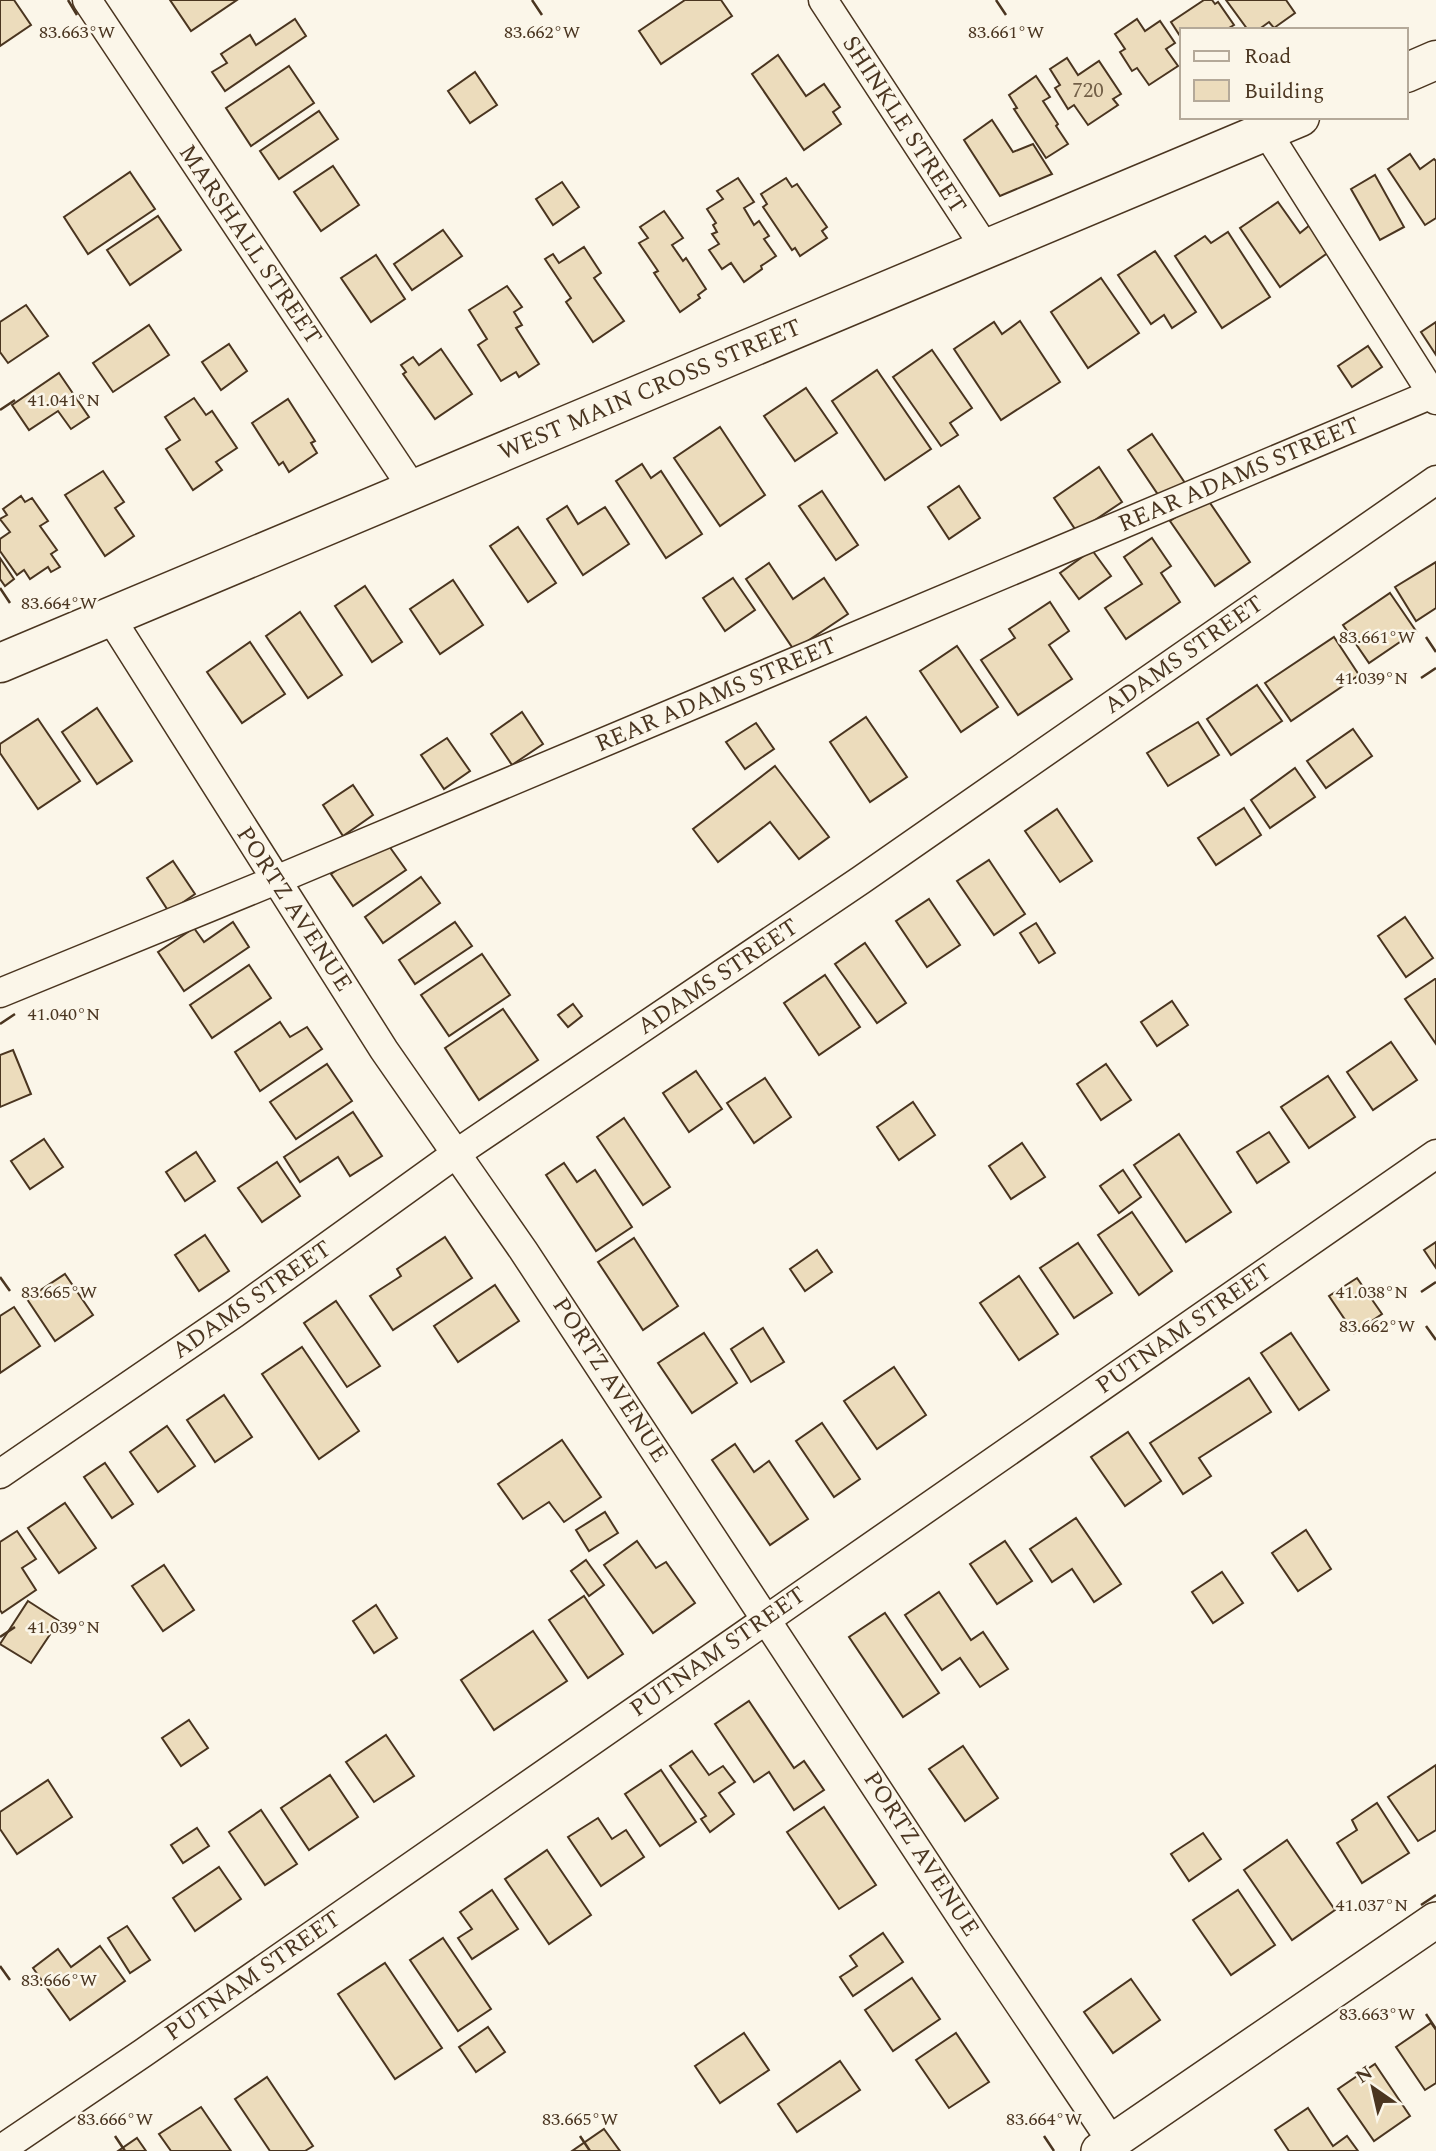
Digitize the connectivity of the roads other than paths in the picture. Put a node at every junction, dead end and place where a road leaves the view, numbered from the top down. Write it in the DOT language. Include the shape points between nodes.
graph roads {
  1 [pos="87,0"];
  2 [pos="823,0"];
  3 [pos="1436,60"];
  4 [pos="1408,72"];
  5 [pos="1283,124"];
  6 [pos="986,249"];
  7 [pos="1434,397"];
  8 [pos="1436,480"];
  9 [pos="414,489"];
  10 [pos="110,617"];
  11 [pos="0,663"];
  12 [pos="276,880"];
  13 [pos="0,993"];
  14 [pos="457,1153"];
  15 [pos="1436,1154"];
  16 [pos="0,1474"];
  17 [pos="767,1618"];
  18 [pos="1436,1920"];
  19 [pos="1105,2146"];
  20 [pos="0,2150"];
  1 -- 9 [label="street, MARSHALL STREET"];
  2 -- 6 [label="street, SHINKLE STREET"];
  3 -- 4 [label="highway"];
  5 -- 6 [label="highway, WEST MAIN CROSS STREET"];
  5 -- 7 [label="street"];
  6 -- 9 [label="highway, WEST MAIN CROSS STREET"];
  7 -- 12 [label="street, REAR ADAMS STREET"];
  8 -- 14 [label="street, ADAMS STREET" via="861,880"];
  9 -- 10 [label="highway, WEST MAIN CROSS STREET"];
  10 -- 11 [label="highway, WEST MAIN CROSS STREET"];
  10 -- 12 [label="street, PORTZ AVENUE"];
  12 -- 13 [label="street, REAR ADAMS STREET"];
  12 -- 14 [label="street, PORTZ AVENUE"];
  14 -- 16 [label="street, ADAMS STREET"];
  14 -- 17 [label="street, PORTZ AVENUE"];
  15 -- 17 [label="street, PUTNAM STREET"];
  17 -- 19 [label="street, PORTZ AVENUE"];
  17 -- 20 [label="street, PUTNAM STREET"];
  18 -- 19 [label="street"];
}
